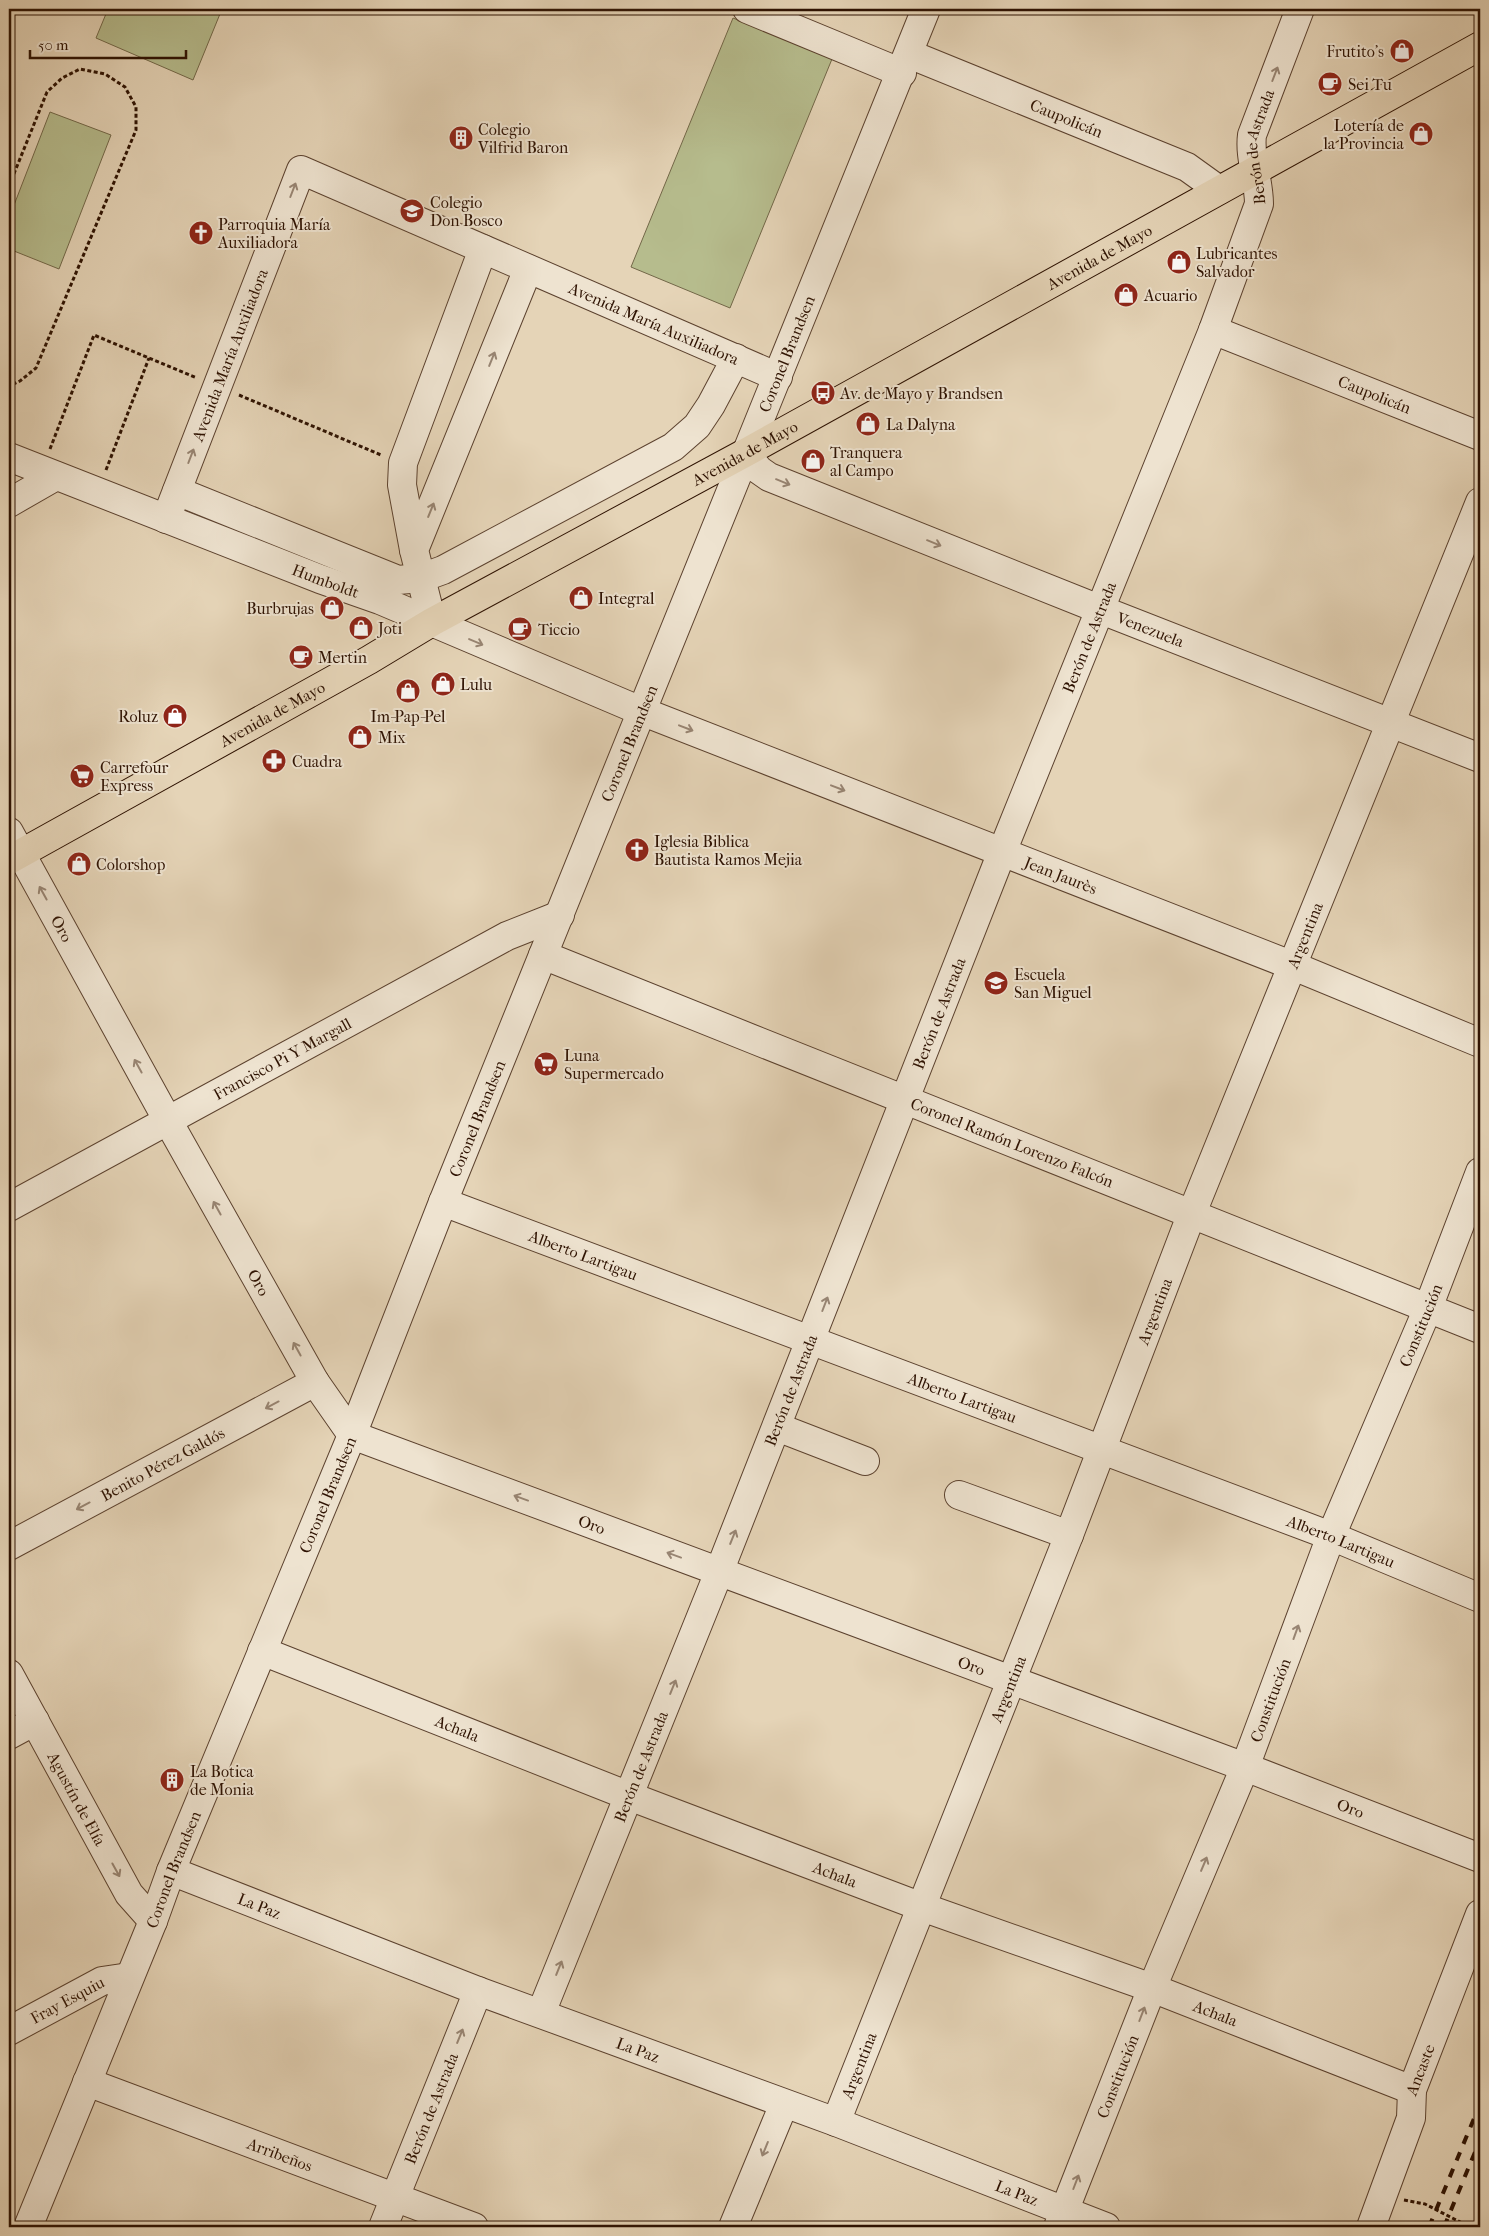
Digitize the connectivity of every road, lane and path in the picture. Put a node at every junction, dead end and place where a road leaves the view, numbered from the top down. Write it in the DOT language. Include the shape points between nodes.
graph roads {
  1 [pos="747,9"];
  2 [pos="926,9"];
  3 [pos="1300,9"];
  4 [pos="1480,46"];
  5 [pos="906,63"];
  6 [pos="1255,170"];
  7 [pos="9,186"];
  8 [pos="1219,190"];
  9 [pos="483,249"];
  10 [pos="528,269"];
  11 [pos="1213,330"];
  12 [pos="150,358"];
  13 [pos="736,358"];
  14 [pos="778,377"];
  15 [pos="9,386"];
  16 [pos="217,386"];
  17 [pos="1480,436"];
  18 [pos="745,453"];
  19 [pos="9,456"];
  20 [pos="403,464"];
  21 [pos="49,473"];
  22 [pos="177,491"];
  23 [pos="97,492"];
  24 [pos="1480,502"];
  25 [pos="9,503"];
  26 [pos="166,519"];
  27 [pos="414,550"];
  28 [pos="422,584"];
  29 [pos="1099,609"];
  30 [pos="432,622"];
  31 [pos="641,711"];
  32 [pos="1390,723"];
  33 [pos="1480,758"];
  34 [pos="13,848"];
  35 [pos="1002,852"];
  36 [pos="560,915"];
  37 [pos="543,955"];
  38 [pos="1291,965"];
  39 [pos="1480,1043"];
  40 [pos="904,1101"];
  41 [pos="168,1121"];
  42 [pos="1480,1172"];
  43 [pos="443,1202"];
  44 [pos="9,1207"];
  45 [pos="1192,1213"];
  46 [pos="1428,1308"];
  47 [pos="1480,1328"];
  48 [pos="810,1341"];
  49 [pos="315,1382"];
  50 [pos="776,1426"];
  51 [pos="352,1434"];
  52 [pos="1103,1449"];
  53 [pos="865,1461"];
  54 [pos="959,1495"];
  55 [pos="1069,1535"];
  56 [pos="1332,1536"];
  57 [pos="9,1546"];
  58 [pos="719,1572"];
  59 [pos="1480,1598"];
  60 [pos="262,1651"];
  61 [pos="9,1674"];
  62 [pos="1012,1680"];
  63 [pos="35,1721"];
  64 [pos="9,1735"];
  65 [pos="1245,1767"];
  66 [pos="629,1796"];
  67 [pos="1480,1858"];
  68 [pos="171,1871"];
  69 [pos="922,1907"];
  70 [pos="1480,1914"];
  71 [pos="153,1921"];
  72 [pos="129,1977"];
  73 [pos="1152,1988"];
  74 [pos="478,1991"];
  75 [pos="541,2013"];
  76 [pos="9,2031"];
  77 [pos="87,2082"];
  78 [pos="1412,2090"];
  79 [pos="784,2104"];
  80 [pos="836,2122"];
  81 [pos="1384,2195"];
  82 [pos="395,2196"];
  83 [pos="1062,2219"];
  84 [pos="28,2227"];
  85 [pos="382,2227"];
  86 [pos="474,2227"];
  87 [pos="734,2227"];
  88 [pos="1106,2227"];
  89 [pos="1371,2227"];
  90 [pos="1467,2227"];
  1 -- 5 [label="street, Caupolicán"];
  2 -- 5 [label="street, Coronel Brandsen"];
  6 -- 3 [label="street, Berón de Astrada, one-way" via="1252,135"];
  4 -- 6 [label="main road, Avenida de Mayo"];
  5 -- 8 [label="street, Caupolicán" via="1186,166"];
  5 -- 14 [label="street, Coronel Brandsen"];
  6 -- 8 [label="main road, Avenida de Mayo"];
  6 -- 11 [label="street, Berón de Astrada" via="1259,204"];
  7 -- 15 [label="path" via="47,92 62,78 80,69 105,74 125,87 136,107 136,130 36,368"];
  8 -- 18 [label="main road, Avenida de Mayo"];
  9 -- 10 [label="street, Avenida María Auxiliadora"];
  16 -- 9 [label="street, Avenida María Auxiliadora, one-way" via="301,170"];
  9 -- 20 [label="street"];
  10 -- 13 [label="street, Avenida María Auxiliadora"];
  27 -- 10 [label="street, one-way"];
  11 -- 17 [label="street, Caupolicán"];
  11 -- 29 [label="street, Berón de Astrada"];
  12 -- 16 [label="path"];
  12 -- 21 [label="path" via="94,335"];
  12 -- 23 [label="path"];
  13 -- 14 [label="street, Avenida María Auxiliadora"];
  13 -- 28 [label="street" via="712,405 697,426 673,447"];
  14 -- 18 [label="street, Coronel Brandsen"];
  16 -- 20 [label="path"];
  22 -- 16 [label="street, Avenida María Auxiliadora, one-way"];
  18 -- 29 [label="street, Venezuela, one-way" via="769,477"];
  18 -- 30 [label="main road, Avenida de Mayo"];
  18 -- 31 [label="street, Coronel Brandsen"];
  19 -- 21 [label="street, Humboldt"];
  20 -- 27 [label="street" via="402,485"];
  21 -- 23 [label="street, Humboldt"];
  21 -- 25 [label="street"];
  22 -- 26 [label="street, Avenida María Auxiliadora"];
  22 -- 28 [label="street" via="398,580"];
  23 -- 26 [label="street, Humboldt"];
  24 -- 32 [label="street, Argentina"];
  26 -- 30 [label="street, Humboldt"];
  27 -- 28 [label="street"];
  28 -- 30 [label="street"];
  29 -- 32 [label="street, Venezuela"];
  29 -- 35 [label="street, Berón de Astrada"];
  30 -- 31 [label="street, Humboldt, one-way"];
  30 -- 34 [label="main road, Avenida de Mayo" via="360,665"];
  31 -- 35 [label="street, Jean Jaurès, one-way"];
  31 -- 36 [label="street, Coronel Brandsen"];
  32 -- 33 [label="street, Venezuela"];
  32 -- 38 [label="street, Argentina"];
  41 -- 34 [label="street, Oro, one-way"];
  35 -- 38 [label="street, Jean Jaurès"];
  35 -- 40 [label="street, Berón de Astrada"];
  36 -- 37 [label="street, Coronel Brandsen"];
  36 -- 41 [label="street, Francisco Pi Y Margall" via="507,936"];
  37 -- 40 [label="street, Coronel Ramón Lorenzo Falcón"];
  37 -- 43 [label="street, Coronel Brandsen"];
  38 -- 39 [label="street, Jean Jaurès"];
  38 -- 45 [label="street, Argentina"];
  40 -- 45 [label="street, Coronel Ramón Lorenzo Falcón"];
  48 -- 40 [label="street, Berón de Astrada, one-way"];
  41 -- 44 [label="street, Francisco Pi Y Margall"];
  49 -- 41 [label="street, Oro, one-way"];
  42 -- 46 [label="street, Constitución"];
  43 -- 48 [label="street, Alberto Lartigau"];
  43 -- 51 [label="street, Coronel Brandsen"];
  45 -- 46 [label="street, Coronel Ramón Lorenzo Falcón"];
  45 -- 52 [label="street, Argentina"];
  46 -- 47 [label="street, Coronel Ramón Lorenzo Falcón"];
  46 -- 56 [label="street, Constitución"];
  48 -- 50 [label="street, Berón de Astrada"];
  48 -- 52 [label="street, Alberto Lartigau"];
  49 -- 51 [label="street, Oro"];
  49 -- 57 [label="street, Benito Pérez Galdós, one-way"];
  50 -- 53 [label="street"];
  58 -- 50 [label="street, Berón de Astrada, one-way"];
  58 -- 51 [label="street, Oro, one-way"];
  51 -- 60 [label="street, Coronel Brandsen"];
  52 -- 55 [label="street, Argentina"];
  52 -- 56 [label="street, Alberto Lartigau"];
  54 -- 55 [label="street"];
  55 -- 62 [label="street, Argentina"];
  56 -- 59 [label="street, Alberto Lartigau"];
  65 -- 56 [label="street, Constitución, one-way"];
  58 -- 62 [label="street, Oro"];
  66 -- 58 [label="street, Berón de Astrada, one-way"];
  60 -- 66 [label="street, Achala"];
  60 -- 68 [label="street, Coronel Brandsen"];
  61 -- 63 [label="street, Agustín de Elía"];
  62 -- 65 [label="street, Oro"];
  62 -- 69 [label="street, Argentina"];
  63 -- 64 [label="street"];
  63 -- 71 [label="street, Agustín de Elía, one-way" via="129,1894"];
  65 -- 67 [label="street, Oro"];
  73 -- 65 [label="street, Constitución, one-way"];
  66 -- 69 [label="street, Achala"];
  75 -- 66 [label="street, Berón de Astrada, one-way"];
  68 -- 71 [label="street, Coronel Brandsen"];
  68 -- 74 [label="street, La Paz"];
  69 -- 73 [label="street, Achala"];
  69 -- 80 [label="street, Argentina"];
  70 -- 78 [label="street, Ancaste"];
  71 -- 72 [label="street, Coronel Brandsen"];
  72 -- 76 [label="street, Fray Esquiu" via="102,1981"];
  72 -- 77 [label="street, Coronel Brandsen"];
  73 -- 78 [label="street, Achala"];
  83 -- 73 [label="street, Constitución, one-way"];
  74 -- 75 [label="street, La Paz"];
  82 -- 74 [label="street, Berón de Astrada, one-way"];
  75 -- 79 [label="street, La Paz"];
  77 -- 82 [label="street, Arribeños"];
  77 -- 84 [label="street, Coronel Brandsen"];
  78 -- 81 [label="street, Ancaste" via="1410,2118"];
  79 -- 80 [label="street, La Paz"];
  79 -- 87 [label="street, one-way"];
  80 -- 83 [label="street, La Paz"];
  81 -- 89 [label="street, Ancaste"];
  81 -- 90 [label="path" via="1425,2204"];
  82 -- 85 [label="street, Berón de Astrada"];
  82 -- 86 [label="street, Arribeños"];
  83 -- 88 [label="street, La Paz"];
}
